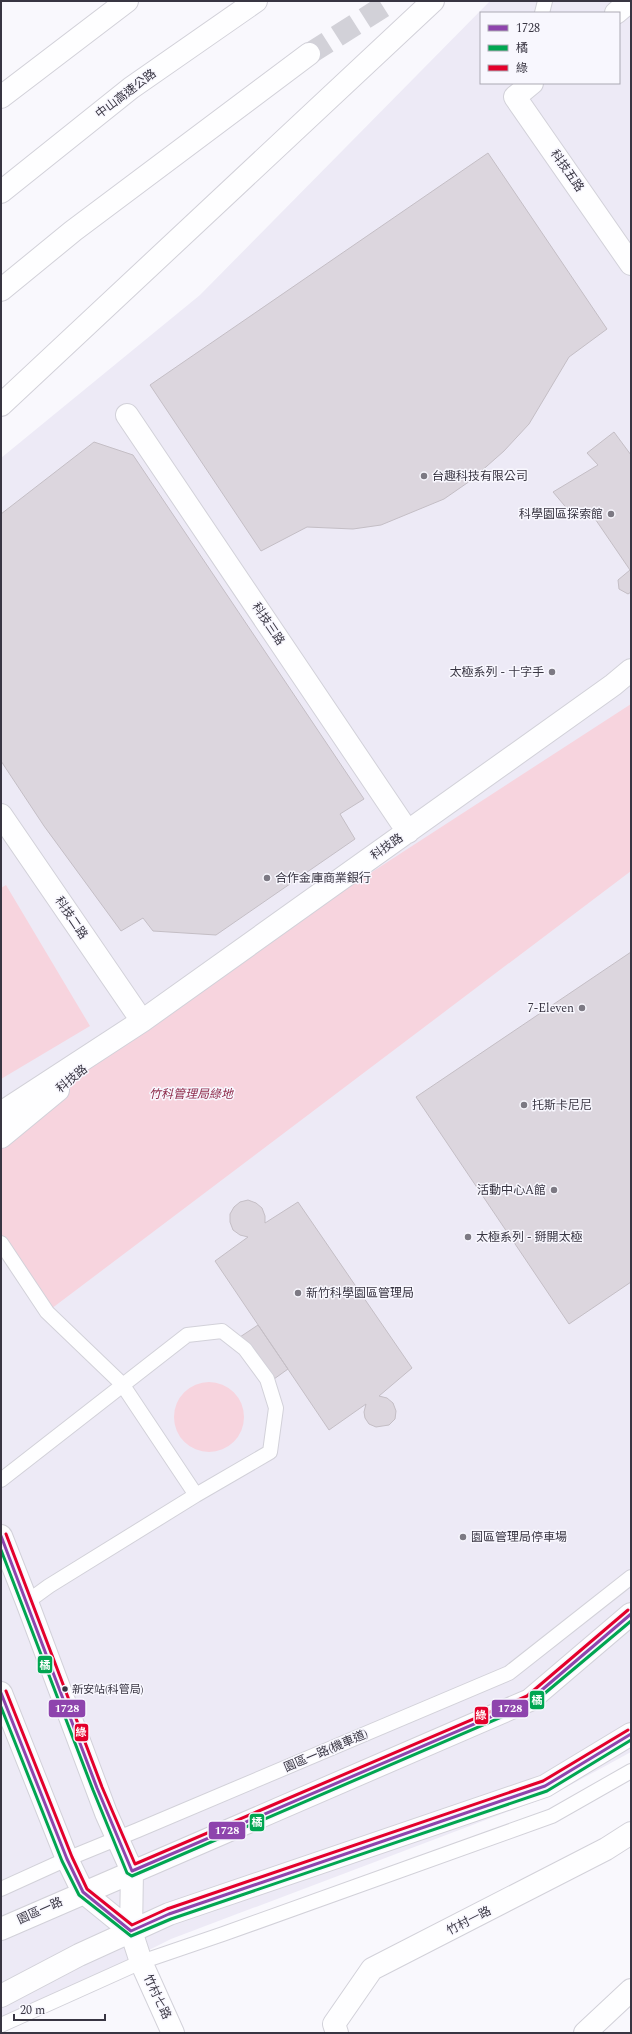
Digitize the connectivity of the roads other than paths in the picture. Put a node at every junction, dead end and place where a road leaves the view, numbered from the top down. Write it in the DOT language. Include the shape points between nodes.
graph roads {
  1 [pos="127,1"];
  2 [pos="256,1"];
  3 [pos="434,1"];
  4 [pos="545,1"];
  5 [pos="630,1"];
  6 [pos="542,12"];
  7 [pos="617,12"];
  8 [pos="309,54"];
  9 [pos="530,84"];
  10 [pos="517,90"];
  11 [pos="1,97"];
  12 [pos="1,192"];
  13 [pos="631,264"];
  14 [pos="1,290"];
  15 [pos="1,405"];
  16 [pos="127,415"];
  17 [pos="631,670"];
  18 [pos="1,815"];
  19 [pos="408,832"];
  20 [pos="142,1021"];
  21 [pos="1,1113"];
  22 [pos="1,1137"];
  23 [pos="1,1243"];
  24 [pos="122,1384"];
  25 [pos="1,1480"];
  26 [pos="196,1495"];
  27 [pos="1,1536"];
  28 [pos="631,1577"];
  29 [pos="27,1602"];
  30 [pos="631,1614"];
  31 [pos="1,1693"];
  32 [pos="631,1734"];
  33 [pos="631,1771"];
  34 [pos="631,1833"];
  35 [pos="117,1838"];
  36 [pos="67,1858"];
  37 [pos="132,1871"];
  38 [pos="1,1889"];
  39 [pos="84,1892"];
  40 [pos="1,1929"];
  41 [pos="131,1931"];
  42 [pos="141,1962"];
  43 [pos="631,1990"];
  44 [pos="1,1996"];
  45 [pos="1,2025"];
  46 [pos="173,2033"];
  47 [pos="337,2033"];
  48 [pos="585,2033"];
  1 -- 11 [label="main road"];
  2 -- 12 [label="main road, 中山高速公路" via="131,88"];
  3 -- 15 [label="main road"];
  4 -- 6 [label="lane"];
  5 -- 7 [label="main road"];
  8 -- 14 [label="main road" via="73,231"];
  9 -- 10 [label="main road, 科技五路"];
  10 -- 13 [label="main road, 科技五路"];
  16 -- 19 [label="main road, 科技三路"];
  17 -- 19 [label="main road, 科技路"];
  18 -- 20 [label="main road, 科技二路"];
  19 -- 20 [label="main road, 科技路"];
  20 -- 21 [label="main road, 科技路"];
  20 -- 22 [label="main road, 科技路"];
  23 -- 24 [label="lane" via="47,1312"];
  24 -- 25 [label="lane"];
  24 -- 26 [label="lane"];
  24 -- 26 [label="lane" via="187,1335 222,1331 245,1349 268,1379 276,1408 270,1452"];
  26 -- 29 [label="lane"];
  27 -- 29 [label="main road"];
  28 -- 35 [label="lane, 園區一路(機車道)" via="509,1673"];
  29 -- 35 [label="main road"];
  30 -- 37 [label="main road, 園區一路" via="530,1700"];
  31 -- 36 [label="main road"];
  32 -- 41 [label="main road" via="545,1786 168,1914"];
  33 -- 42 [label="lane" via="552,1816"];
  34 -- 47 [label="main road, 竹村一路" via="585,1860 372,1969 334,2024"];
  35 -- 36 [label="lane, 園區一路(機車道)"];
  35 -- 37 [label="main road"];
  36 -- 38 [label="lane, 園區一路(機車道)"];
  36 -- 39 [label="main road"];
  37 -- 39 [label="main road, 園區一路"];
  37 -- 41 [label="main road"];
  39 -- 40 [label="main road, 園區一路"];
  39 -- 41 [label="main road"];
  41 -- 42 [label="main road, 竹村七路"];
  41 -- 44 [label="main road"];
  42 -- 45 [label="lane"];
  42 -- 46 [label="main road, 竹村七路"];
  43 -- 48 [label="main road"];
}
